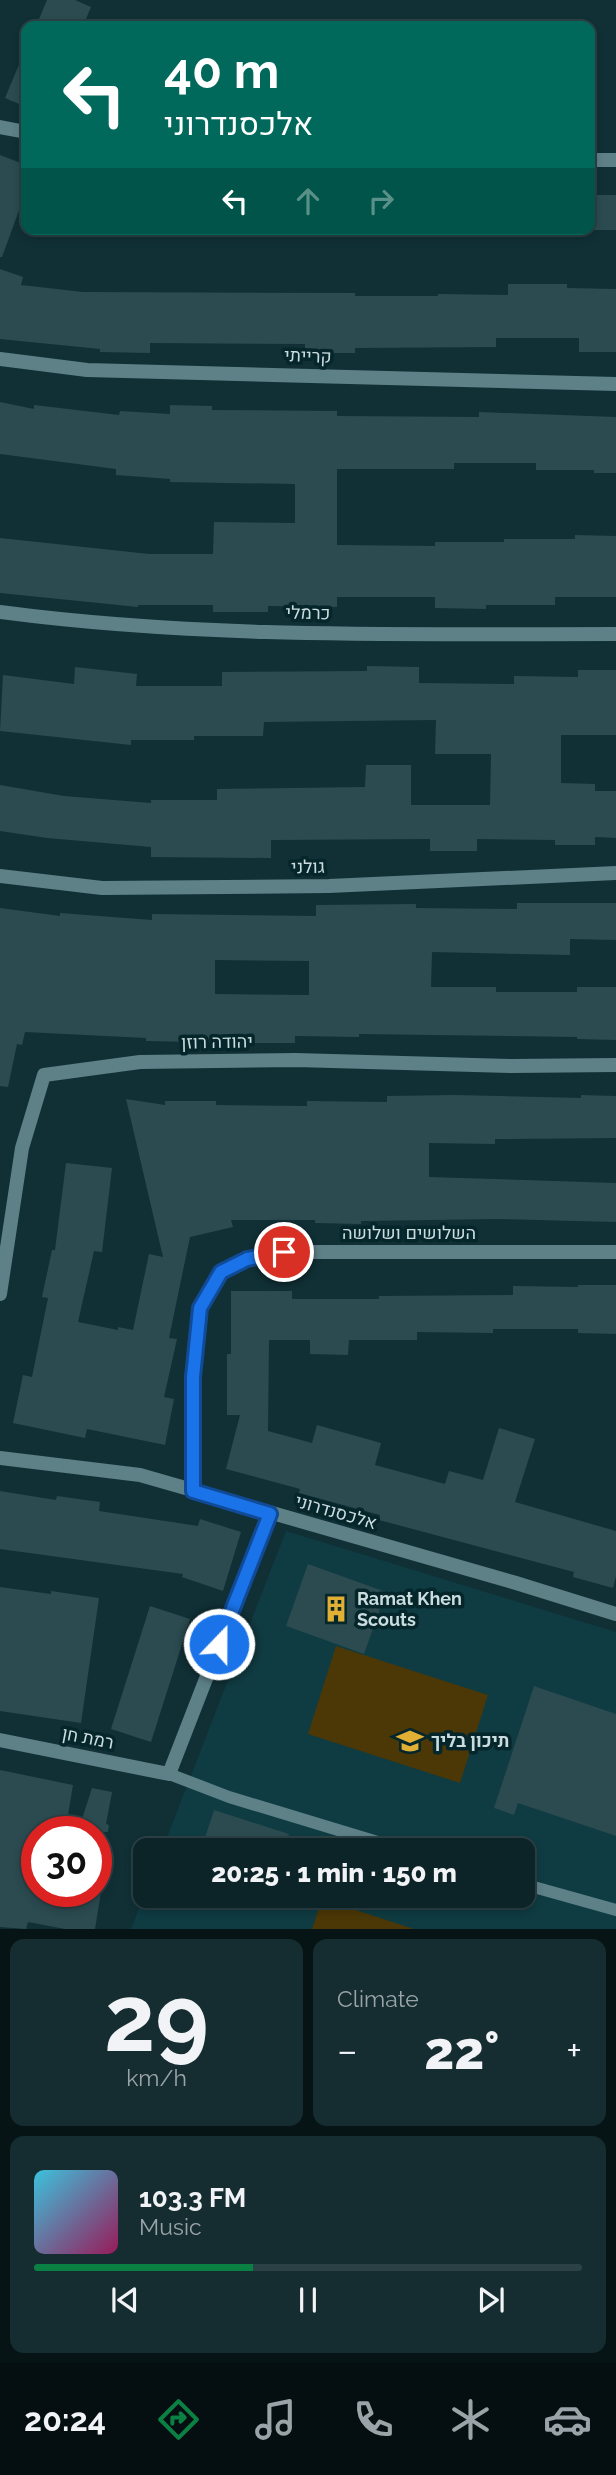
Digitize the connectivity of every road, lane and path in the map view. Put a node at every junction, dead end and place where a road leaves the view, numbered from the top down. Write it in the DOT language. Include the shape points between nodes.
graph roads {
  1 [pos="0,127"];
  2 [pos="21,131"];
  3 [pos="595,160"];
  4 [pos="616,160"];
  5 [pos="0,359"];
  6 [pos="616,383"];
  7 [pos="0,612"];
  8 [pos="616,634"];
  9 [pos="616,873"];
  10 [pos="0,876"];
  11 [pos="616,1065"];
  12 [pos="616,1252"];
  13 [pos="0,1294"];
  14 [pos="0,1458"];
  15 [pos="193,1491"];
  16 [pos="270,1514"];
  17 [pos="616,1614"];
  18 [pos="0,1740"];
  19 [pos="169,1774"];
  20 [pos="364,1838"];
  21 [pos="535,1887"];
  22 [pos="616,1910"];
  1 -- 2 [label="street"];
  3 -- 4 [label="street"];
  5 -- 6 [label="street, קרייתי" via="87,370"];
  7 -- 8 [label="street, כרמלי" via="75,622 281,633"];
  9 -- 10 [label="street, גולני" via="343,886 102,888"];
  11 -- 13 [label="street, יהודה רוזן" via="140,1062 44,1075 22,1148"];
  12 -- 15 [label="street, השלושים ושלושה" via="284,1252 247,1259 221,1272 200,1308 193,1377"];
  14 -- 15 [label="street, אלכסנדרוני" via="140,1475"];
  15 -- 16 [label="street, אלכסנדרוני"];
  16 -- 17 [label="street, אלכסנדרוני"];
  16 -- 19 [label="street"];
  18 -- 19 [label="street, רמת חן"];
  19 -- 20 [label="lane"];
  21 -- 22 [label="lane"];
}
